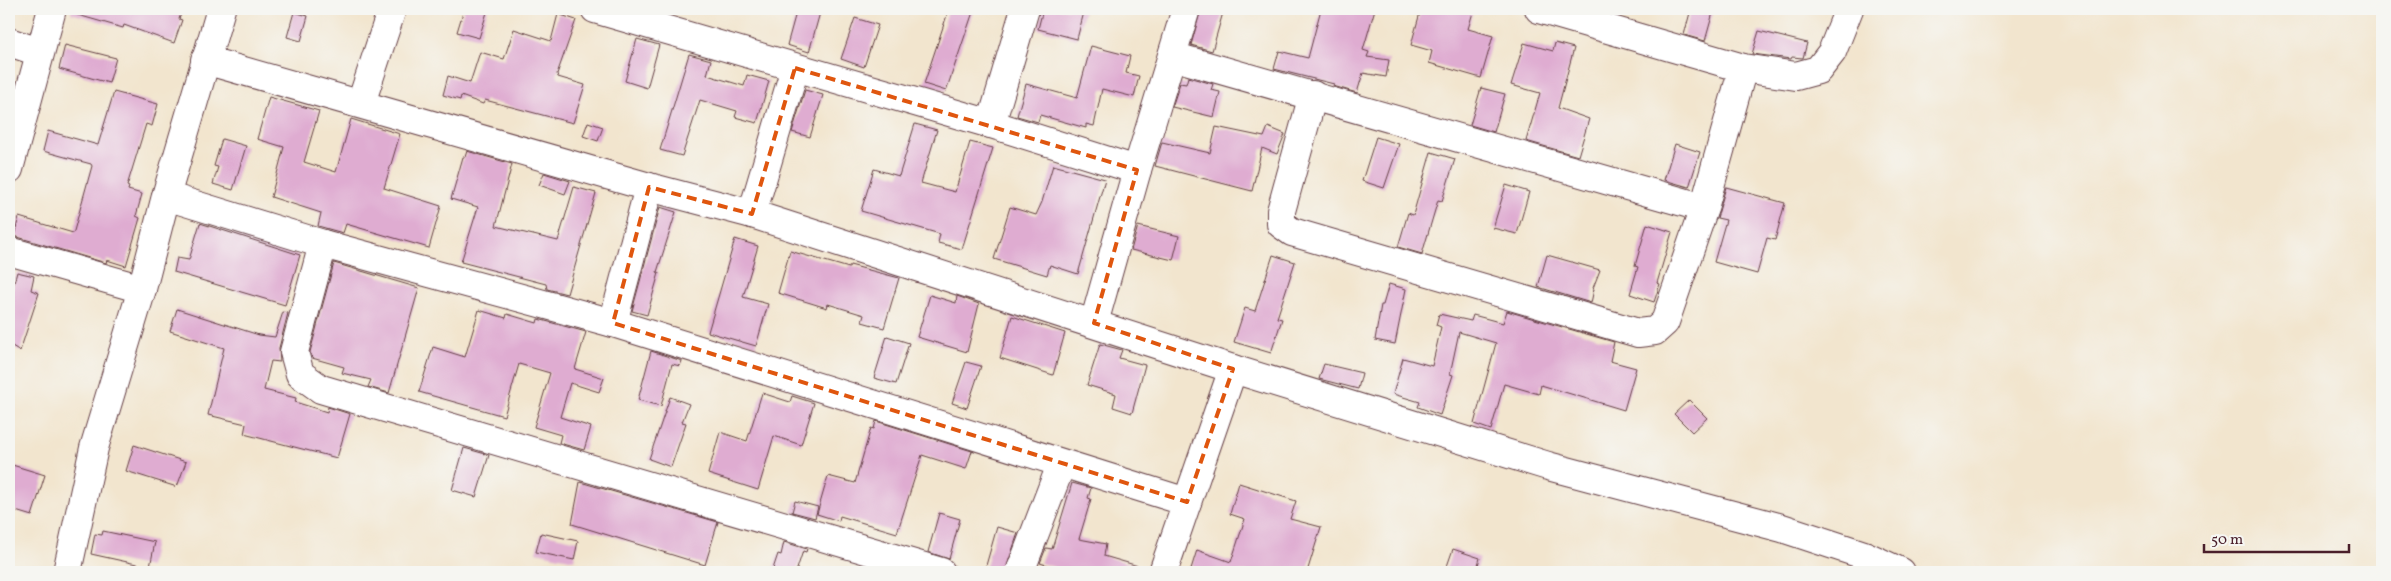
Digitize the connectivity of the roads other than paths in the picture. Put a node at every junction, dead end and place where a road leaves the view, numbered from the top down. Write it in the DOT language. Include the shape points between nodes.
graph roads {
  1 [pos="52,9"];
  2 [pos="221,9"];
  3 [pos="392,9"];
  4 [pos="595,9"];
  5 [pos="1025,9"];
  6 [pos="1186,9"];
  7 [pos="1539,9"];
  8 [pos="1849,9"];
  9 [pos="9,42"];
  10 [pos="39,52"];
  11 [pos="1172,56"];
  12 [pos="205,60"];
  13 [pos="795,68"];
  14 [pos="1743,68"];
  15 [pos="1313,95"];
  16 [pos="361,103"];
  17 [pos="990,124"];
  18 [pos="9,170"];
  19 [pos="1137,170"];
  20 [pos="649,187"];
  21 [pos="166,196"];
  22 [pos="1704,208"];
  23 [pos="752,214"];
  24 [pos="323,244"];
  25 [pos="9,251"];
  26 [pos="142,289"];
  27 [pos="613,323"];
  28 [pos="1094,323"];
  29 [pos="1233,369"];
  30 [pos="1061,465"];
  31 [pos="1186,502"];
  32 [pos="67,572"];
  33 [pos="941,572"];
  34 [pos="1020,572"];
  35 [pos="1163,572"];
  36 [pos="1901,572"];
  1 -- 10 [label="street"];
  2 -- 12 [label="street"];
  3 -- 16 [label="street"];
  4 -- 13 [label="street"];
  5 -- 17 [label="street"];
  6 -- 11 [label="street"];
  7 -- 14 [label="street"];
  8 -- 14 [label="street" via="1832,52 1818,70 1796,76"];
  9 -- 10 [label="street"];
  10 -- 18 [label="street"];
  11 -- 15 [label="street"];
  11 -- 19 [label="street"];
  12 -- 16 [label="street"];
  12 -- 21 [label="street"];
  13 -- 17 [label="street"];
  13 -- 23 [label="street"];
  14 -- 22 [label="street"];
  15 -- 22 [label="street"];
  15 -- 22 [label="street" via="1281,211 1281,224 1292,232 1619,328 1638,333 1655,331 1665,322"];
  16 -- 20 [label="street"];
  17 -- 19 [label="street"];
  19 -- 28 [label="street"];
  20 -- 23 [label="street"];
  20 -- 27 [label="street"];
  21 -- 24 [label="street"];
  21 -- 26 [label="street"];
  23 -- 28 [label="street"];
  24 -- 27 [label="street"];
  24 -- 33 [label="street" via="294,352 300,374 321,390"];
  25 -- 26 [label="street"];
  26 -- 32 [label="street" via="94,448"];
  27 -- 30 [label="street"];
  28 -- 29 [label="street"];
  29 -- 31 [label="street"];
  29 -- 36 [label="street" via="1548,466 1782,528"];
  30 -- 31 [label="street"];
  30 -- 34 [label="street"];
  31 -- 35 [label="street"];
}
